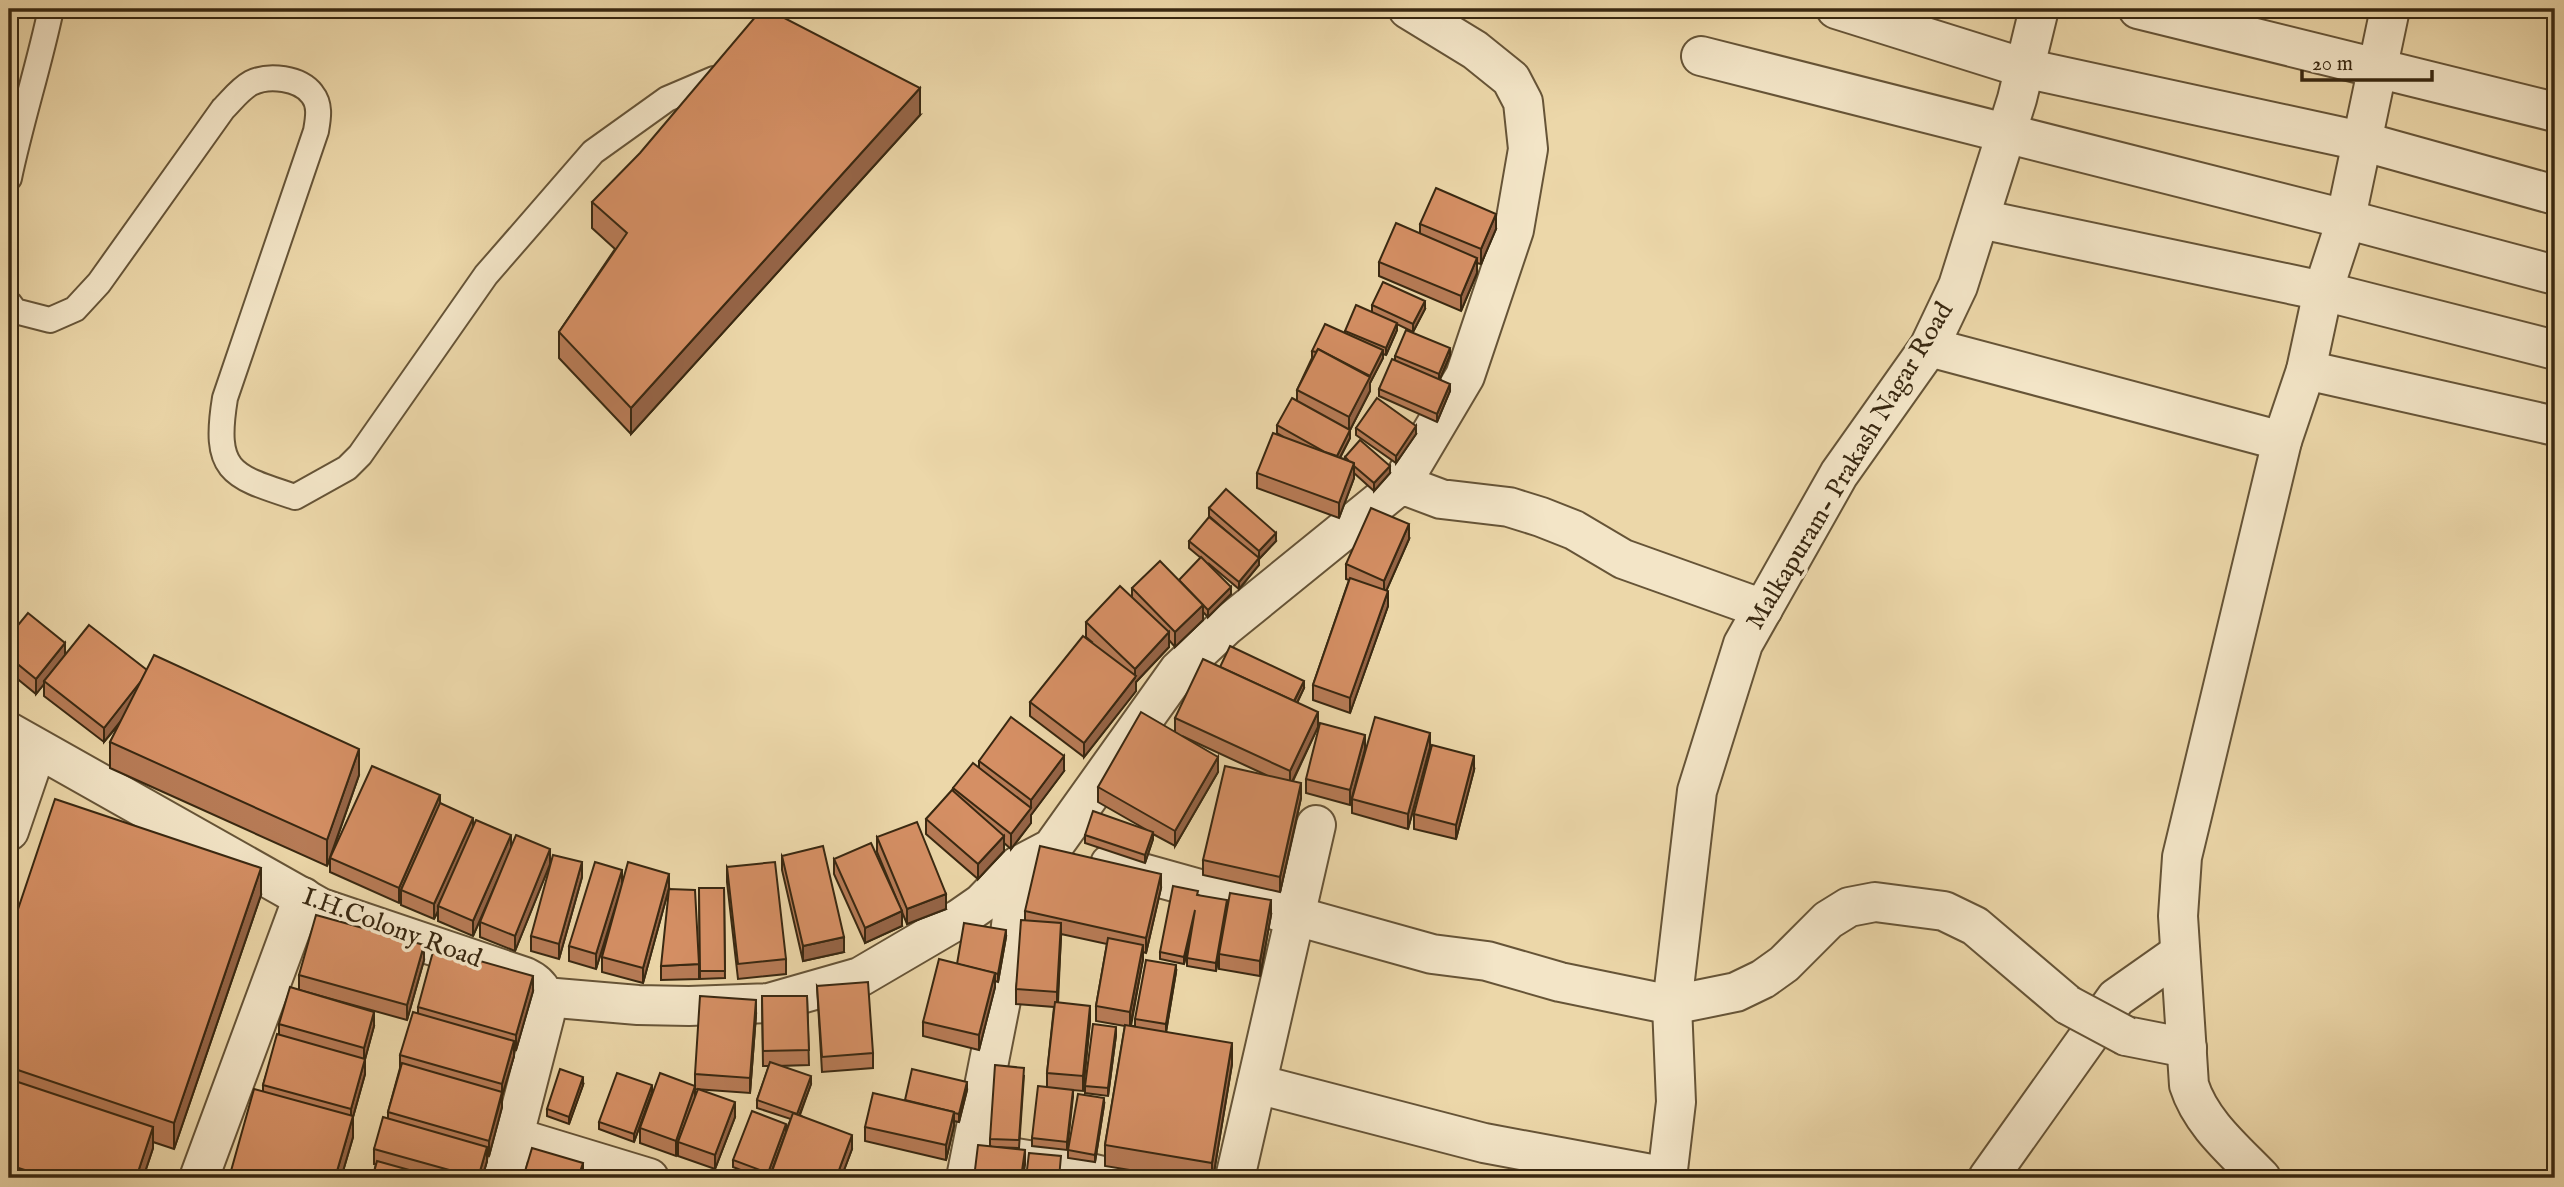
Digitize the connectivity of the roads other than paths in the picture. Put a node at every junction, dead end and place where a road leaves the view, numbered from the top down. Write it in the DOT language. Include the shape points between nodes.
graph roads {
  1 [pos="51,9"];
  2 [pos="1408,9"];
  3 [pos="1836,9"];
  4 [pos="2039,9"];
  5 [pos="2137,9"];
  6 [pos="2390,9"];
  7 [pos="1701,56"];
  8 [pos="2024,68"];
  9 [pos="2377,68"];
  10 [pos="714,79"];
  11 [pos="2555,111"];
  12 [pos="2006,134"];
  13 [pos="2361,141"];
  14 [pos="9,178"];
  15 [pos="2555,195"];
  16 [pos="1980,219"];
  17 [pos="2345,219"];
  18 [pos="2555,275"];
  19 [pos="2323,291"];
  20 [pos="9,303"];
  21 [pos="1929,348"];
  22 [pos="2555,350"];
  23 [pos="2306,370"];
  24 [pos="2555,426"];
  25 [pos="2281,441"];
  26 [pos="1401,484"];
  27 [pos="1763,608"];
  28 [pos="23,741"];
  29 [pos="1316,825"];
  30 [pos="9,831"];
  31 [pos="1052,848"];
  32 [pos="1018,866"];
  33 [pos="303,897"];
  34 [pos="1296,917"];
  35 [pos="2179,935"];
  36 [pos="544,997"];
  37 [pos="1672,1005"];
  38 [pos="2187,1048"];
  39 [pos="1256,1084"];
  40 [pos="514,1137"];
  41 [pos="969,1164"];
  42 [pos="199,1178"];
  43 [pos="503,1178"];
  44 [pos="649,1178"];
  45 [pos="1111,1178"];
  46 [pos="1235,1178"];
  47 [pos="1667,1178"];
  48 [pos="1988,1178"];
  49 [pos="2261,1178"];
  1 -- 14 [label="lane"];
  2 -- 26 [label="street" via="1475,50 1511,79 1523,102 1528,149 1514,230 1465,376"];
  3 -- 8 [label="street"];
  4 -- 8 [label="street, Malkapuram- Prakash Nagar Road"];
  5 -- 9 [label="street"];
  6 -- 9 [label="street"];
  7 -- 12 [label="street"];
  8 -- 12 [label="street, Malkapuram- Prakash Nagar Road"];
  8 -- 13 [label="street"];
  9 -- 11 [label="street"];
  9 -- 13 [label="street"];
  10 -- 20 [label="lane" via="667,99 593,152 486,275 360,455 347,468 295,497 239,476 228,465 220,426 225,398 316,131 319,112 313,94 299,84 271,77 237,94 99,284 75,309 50,320 15,311"];
  12 -- 16 [label="street, Malkapuram- Prakash Nagar Road"];
  12 -- 17 [label="street"];
  13 -- 15 [label="street"];
  13 -- 17 [label="street"];
  16 -- 19 [label="street"];
  16 -- 21 [label="street, Malkapuram- Prakash Nagar Road" via="1958,286"];
  17 -- 18 [label="street"];
  17 -- 19 [label="street"];
  19 -- 22 [label="street"];
  19 -- 23 [label="street"];
  21 -- 25 [label="street"];
  21 -- 27 [label="street, Malkapuram- Prakash Nagar Road" via="1839,474"];
  23 -- 24 [label="street"];
  23 -- 25 [label="street"];
  25 -- 35 [label="street" via="2182,857"];
  26 -- 27 [label="street" via="1441,499 1509,507 1541,517 1623,559"];
  26 -- 31 [label="street" via="1226,626 1179,670"];
  27 -- 37 [label="street, Malkapuram- Prakash Nagar Road" via="1743,644 1697,791"];
  28 -- 30 [label="street, I.H.Colony Road"];
  28 -- 33 [label="street, I.H.Colony Road"];
  29 -- 34 [label="street"];
  31 -- 32 [label="street"];
  31 -- 34 [label="street"];
  32 -- 36 [label="street" via="959,919 860,977 814,991 769,1003 689,1006"];
  32 -- 41 [label="street" via="1004,985"];
  33 -- 36 [label="street, I.H.Colony Road" via="321,908 525,977 538,983"];
  33 -- 42 [label="street"];
  34 -- 37 [label="street" via="1432,954 1487,961 1560,982"];
  34 -- 39 [label="street"];
  35 -- 38 [label="street"];
  35 -- 48 [label="street" via="2116,998"];
  36 -- 40 [label="street" via="545,1015"];
  37 -- 38 [label="street, bridge" via="1736,992 1763,979 1828,920 1849,907 1875,902 1944,911 1975,926 2068,1005 2126,1036"];
  37 -- 47 [label="street, Malkapuram- Prakash Nagar Road" via="1676,1102"];
  38 -- 49 [label="street" via="2195,1105"];
  39 -- 46 [label="street"];
  39 -- 47 [label="street" via="1484,1143"];
  40 -- 43 [label="street"];
  40 -- 44 [label="street"];
  41 -- 45 [label="street" via="1052,1164"];
}
